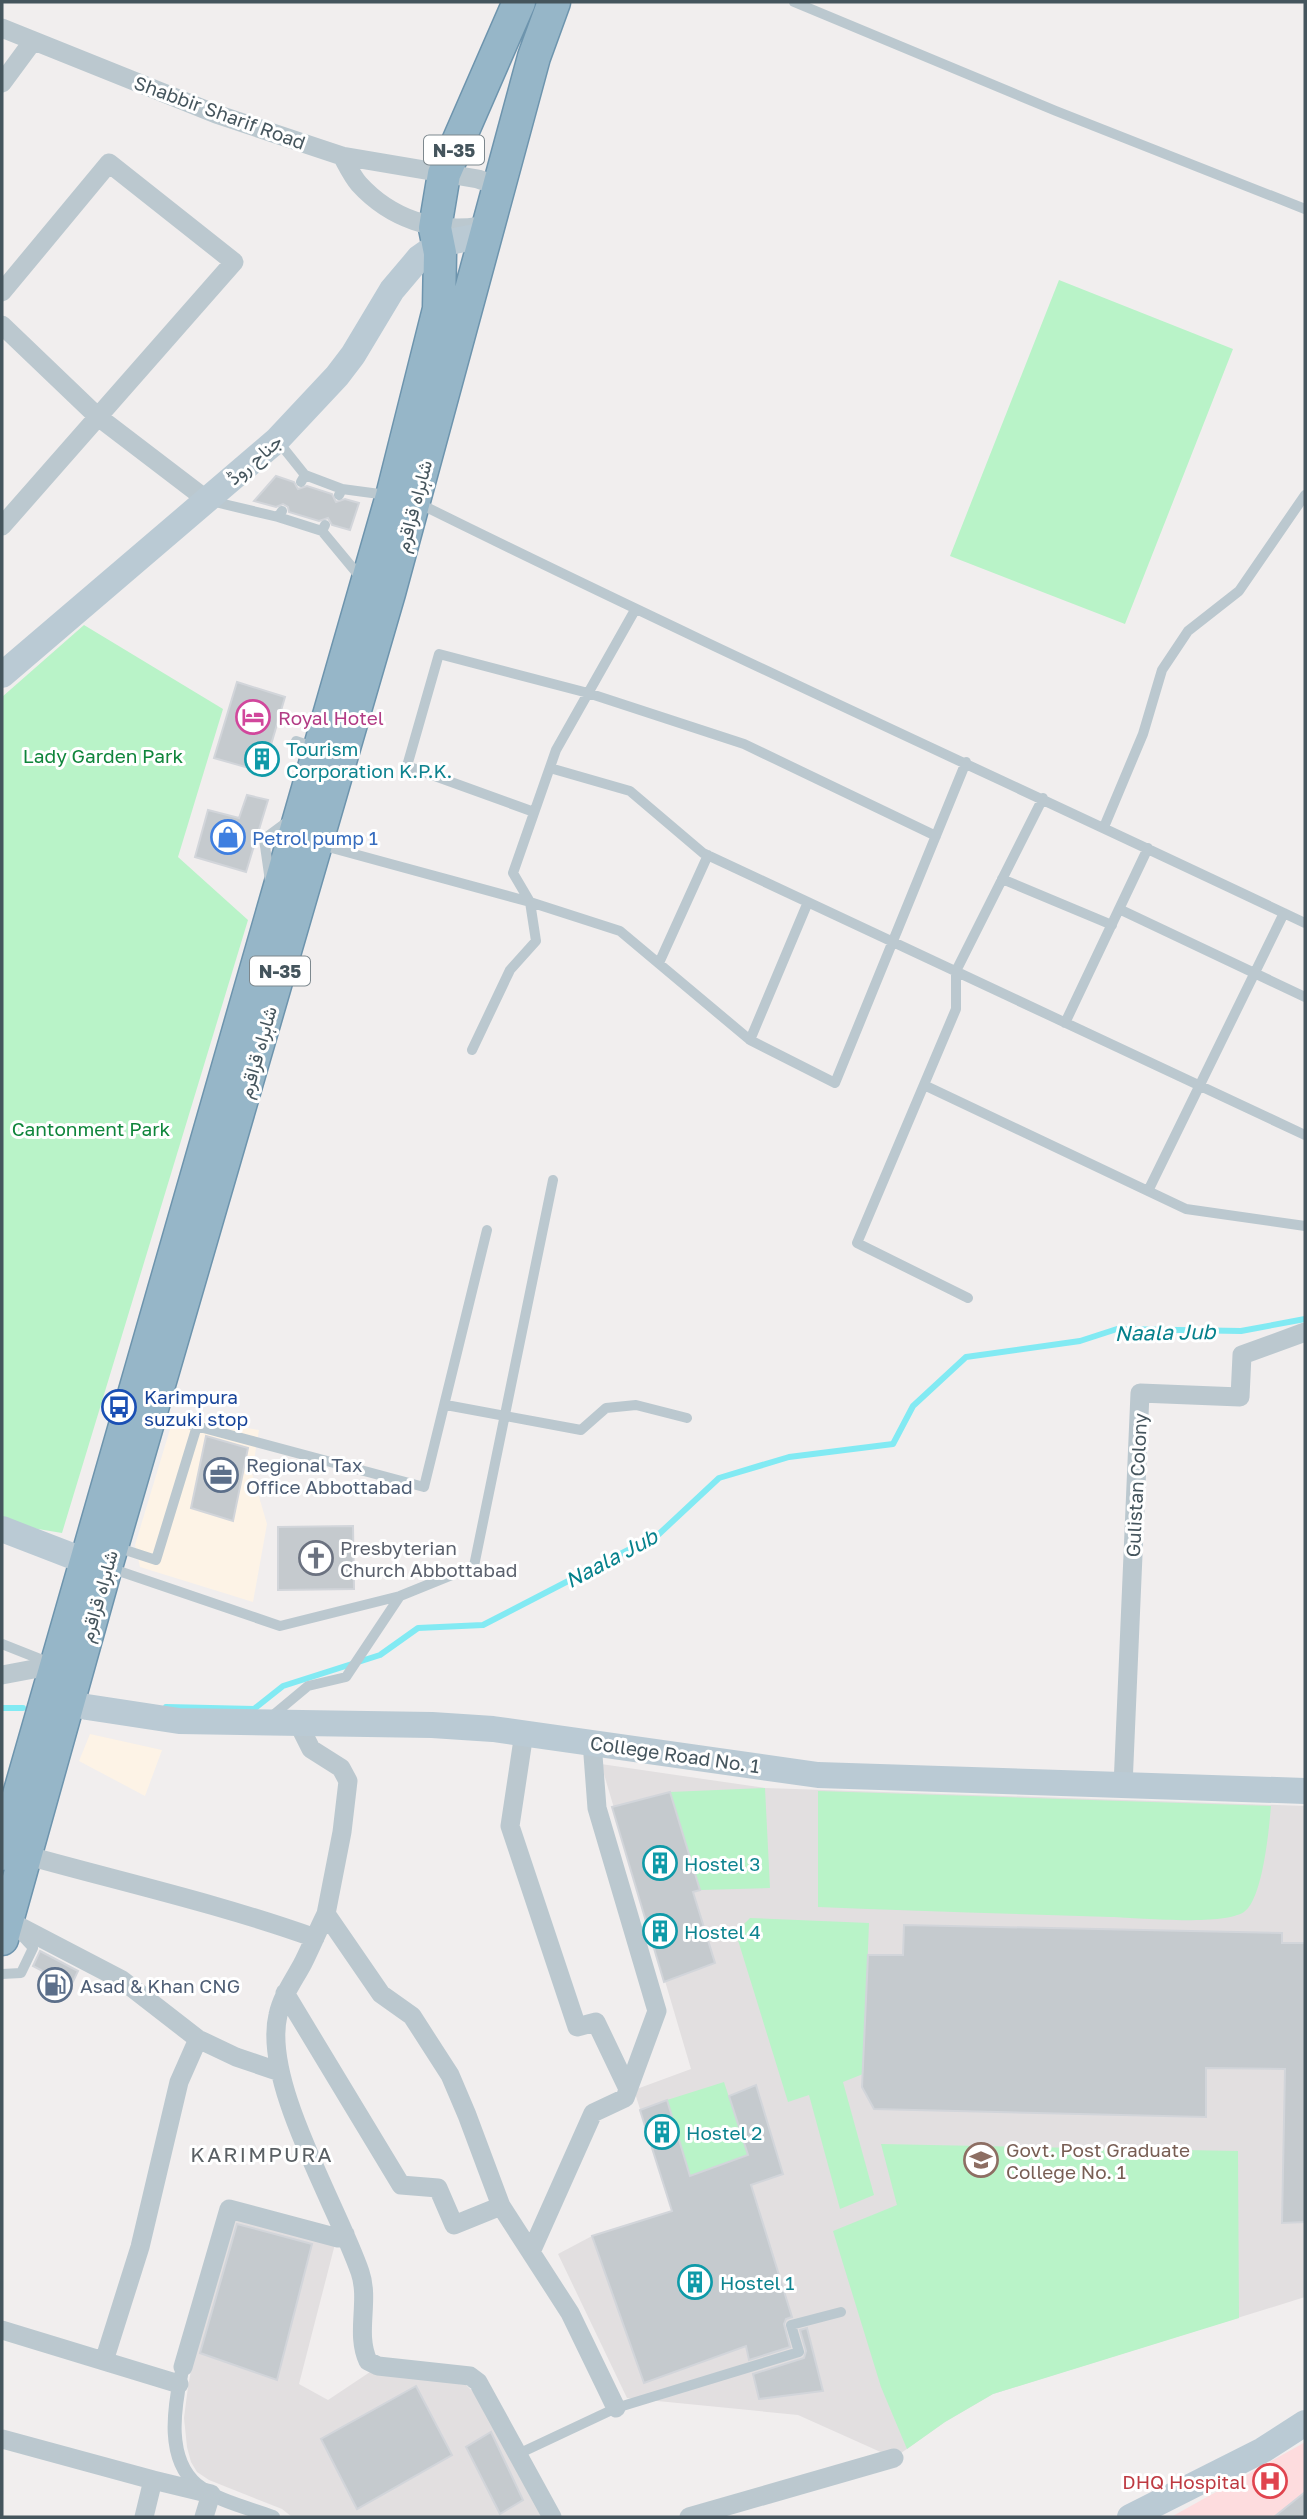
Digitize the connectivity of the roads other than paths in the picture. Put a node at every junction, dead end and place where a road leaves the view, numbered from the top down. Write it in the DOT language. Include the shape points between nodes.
graph roads {
  1 [pos="519,2"];
  2 [pos="794,2"];
  3 [pos="556,7"];
  4 [pos="2,28"];
  5 [pos="33,41"];
  6 [pos="2,83"];
  7 [pos="342,156"];
  8 [pos="444,174"];
  9 [pos="498,186"];
  10 [pos="1305,209"];
  11 [pos="486,230"];
  12 [pos="437,236"];
  13 [pos="2,292"];
  14 [pos="2,325"];
  15 [pos="97,415"];
  16 [pos="277,440"];
  17 [pos="1305,495"];
  18 [pos="403,499"];
  19 [pos="207,500"];
  20 [pos="2,526"];
  21 [pos="368,587"];
  22 [pos="635,610"];
  23 [pos="2,675"];
  24 [pos="588,693"];
  25 [pos="967,762"];
  26 [pos="550,768"];
  27 [pos="1043,798"];
  28 [pos="534,812"];
  29 [pos="1104,827"];
  30 [pos="936,836"];
  31 [pos="317,844"];
  32 [pos="1148,848"];
  33 [pos="708,855"];
  34 [pos="1002,879"];
  35 [pos="530,902"];
  36 [pos="808,902"];
  37 [pos="1119,909"];
  38 [pos="1284,913"];
  39 [pos="1305,923"];
  40 [pos="1112,925"];
  41 [pos="893,941"];
  42 [pos="659,963"];
  43 [pos="956,971"];
  44 [pos="1254,973"];
  45 [pos="1305,997"];
  46 [pos="1065,1023"];
  47 [pos="750,1040"];
  48 [pos="472,1050"];
  49 [pos="924,1084"];
  50 [pos="1198,1085"];
  51 [pos="1305,1135"];
  52 [pos="553,1180"];
  53 [pos="1148,1191"];
  54 [pos="1305,1226"];
  55 [pos="487,1230"];
  56 [pos="968,1298"];
  57 [pos="1305,1332"];
  58 [pos="446,1405"];
  59 [pos="151,1414"];
  60 [pos="505,1415"];
  61 [pos="687,1418"];
  62 [pos="197,1426"];
  63 [pos="2,1529"];
  64 [pos="101,1558"];
  65 [pos="400,1596"];
  66 [pos="2,1644"];
  67 [pos="55,1665"];
  68 [pos="2,1675"];
  69 [pos="57,1699"];
  70 [pos="264,1724"];
  71 [pos="299,1725"];
  72 [pos="524,1733"];
  73 [pos="592,1742"];
  74 [pos="1123,1786"];
  75 [pos="1305,1791"];
  76 [pos="13,1854"];
  77 [pos="326,1914"];
  78 [pos="5,1929"];
  79 [pos="315,1938"];
  80 [pos="2,1974"];
  81 [pos="285,1993"];
  82 [pos="198,2039"];
  83 [pos="280,2071"];
  84 [pos="628,2089"];
  85 [pos="501,2206"];
  86 [pos="345,2234"];
  87 [pos="531,2252"];
  88 [pos="841,2312"];
  89 [pos="2,2330"];
  90 [pos="104,2361"];
  91 [pos="181,2375"];
  92 [pos="616,2408"];
  93 [pos="1305,2423"];
  94 [pos="2,2440"];
  95 [pos="516,2456"];
  96 [pos="894,2458"];
  97 [pos="153,2480"];
  98 [pos="211,2494"];
  99 [pos="144,2517"];
  100 [pos="204,2517"];
  101 [pos="273,2517"];
  102 [pos="552,2517"];
  103 [pos="689,2517"];
  104 [pos="1130,2517"];
  1 -- 8 [label="highway, شاہراہ قراقرم / N-35"];
  2 -- 10 [label="lane"];
  3 -- 9 [label="highway, شاہراہ قراقرم / N-35" via="534,57"];
  4 -- 5 [label="street, Shabbir Sharif Road"];
  5 -- 6 [label="street"];
  5 -- 7 [label="street, Shabbir Sharif Road" via="216,114"];
  7 -- 8 [label="street, Shabbir Sharif Road"];
  7 -- 12 [label="street" via="357,182 379,203"];
  8 -- 9 [label="street, Shabbir Sharif Road"];
  8 -- 12 [label="highway, شاہراہ قراقرم / N-35"];
  9 -- 11 [label="highway, شاہراہ قراقرم / N-35"];
  11 -- 12 [label="main road, جناح روڈ"];
  11 -- 18 [label="highway, شاہراہ قراقرم / N-35"];
  12 -- 16 [label="main road, جناح روڈ" via="405,273 337,376"];
  12 -- 18 [label="highway, شاہراہ قراقرم / N-35" via="439,309"];
  13 -- 15 [label="street" via="109,163 233,262"];
  14 -- 15 [label="street"];
  15 -- 19 [label="street"];
  15 -- 20 [label="street"];
  16 -- 18 [label="lane" via="303,478 341,492"];
  16 -- 19 [label="main road, جناح روڈ"];
  17 -- 29 [label="lane" via="1239,591 1188,631 1162,670 1143,734"];
  18 -- 21 [label="highway, شاہراہ قراقرم / N-35"];
  18 -- 22 [label="lane"];
  18 -- 31 [label="highway, شاہراہ قراقرم / N-35"];
  19 -- 21 [label="lane" via="280,514 323,528"];
  19 -- 23 [label="main road, جناح روڈ"];
  21 -- 64 [label="highway, شاہراہ قراقرم / N-35" via="308,745 303,809"];
  22 -- 24 [label="lane"];
  22 -- 25 [label="lane"];
  24 -- 26 [label="lane"];
  24 -- 28 [label="lane" via="439,654 407,766"];
  24 -- 30 [label="lane" via="744,744"];
  25 -- 27 [label="lane"];
  25 -- 30 [label="lane"];
  26 -- 28 [label="lane"];
  26 -- 33 [label="lane" via="630,791"];
  27 -- 29 [label="lane"];
  27 -- 34 [label="lane"];
  28 -- 35 [label="lane" via="513,873"];
  29 -- 32 [label="lane"];
  30 -- 41 [label="lane"];
  31 -- 35 [label="lane"];
  31 -- 59 [label="highway, شاہراہ قراقرم / N-35"];
  32 -- 37 [label="lane"];
  32 -- 38 [label="lane"];
  33 -- 36 [label="lane"];
  33 -- 42 [label="lane"];
  34 -- 40 [label="lane"];
  34 -- 43 [label="lane"];
  35 -- 42 [label="lane" via="620,931"];
  35 -- 48 [label="lane" via="536,941 510,970"];
  36 -- 41 [label="lane"];
  36 -- 47 [label="lane"];
  37 -- 40 [label="lane"];
  37 -- 44 [label="lane"];
  38 -- 39 [label="lane"];
  38 -- 44 [label="lane"];
  40 -- 46 [label="lane"];
  41 -- 43 [label="lane"];
  41 -- 47 [label="lane" via="835,1083"];
  42 -- 47 [label="lane"];
  43 -- 46 [label="lane"];
  43 -- 49 [label="lane" via="956,1009"];
  44 -- 45 [label="lane"];
  44 -- 50 [label="lane"];
  46 -- 50 [label="lane"];
  49 -- 53 [label="lane"];
  49 -- 56 [label="lane" via="857,1243"];
  50 -- 51 [label="lane"];
  50 -- 53 [label="lane"];
  52 -- 60 [label="lane"];
  53 -- 54 [label="lane" via="1186,1209"];
  55 -- 58 [label="lane"];
  57 -- 74 [label="street, Gulistan Colony" via="1242,1354 1240,1397 1140,1393"];
  58 -- 60 [label="lane"];
  58 -- 62 [label="lane" via="424,1487"];
  59 -- 62 [label="lane"];
  59 -- 64 [label="highway, شاہراہ قراقرم / N-35"];
  60 -- 61 [label="lane" via="581,1430 606,1408 636,1405"];
  60 -- 65 [label="lane" via="474,1566"];
  62 -- 64 [label="lane" via="156,1560"];
  63 -- 64 [label="main road"];
  64 -- 65 [label="lane" via="281,1626"];
  64 -- 67 [label="highway, شاہراہ قراقرم / N-35"];
  64 -- 69 [label="highway, شاہراہ قراقرم / N-35"];
  65 -- 70 [label="lane" via="345,1677 308,1686"];
  66 -- 67 [label="lane"];
  67 -- 68 [label="street"];
  67 -- 69 [label="highway, شاہراہ قراقرم / N-35"];
  69 -- 70 [label="main road, College Road No. 1" via="179,1721"];
  69 -- 76 [label="highway, شاہراہ قراقرم / N-35"];
  70 -- 71 [label="main road, College Road No. 1"];
  71 -- 72 [label="main road, College Road No. 1" via="432,1725"];
  71 -- 77 [label="street" via="311,1749 341,1768 348,1781"];
  72 -- 73 [label="main road, College Road No. 1"];
  72 -- 84 [label="street" via="509,1826 576,2027 596,2022"];
  73 -- 74 [label="main road, College Road No. 1" via="818,1775"];
  73 -- 84 [label="street" via="597,1808 657,2011"];
  74 -- 75 [label="main road, College Road No. 1"];
  76 -- 78 [label="highway, شاہراہ قراقرم / N-35"];
  76 -- 79 [label="street" via="253,1916"];
  77 -- 79 [label="street"];
  77 -- 85 [label="street" via="381,1994 412,2016 450,2075"];
  78 -- 80 [label="lane" via="33,1948 21,1973"];
  78 -- 82 [label="street" via="122,1980"];
  79 -- 81 [label="street"];
  81 -- 83 [label="street" via="274,2044"];
  81 -- 85 [label="street" via="401,2185 438,2188 454,2225"];
  82 -- 83 [label="street"];
  82 -- 90 [label="street" via="179,2082 140,2247"];
  83 -- 86 [label="street" via="296,2122"];
  84 -- 87 [label="street" via="625,2098 593,2113"];
  85 -- 87 [label="street"];
  86 -- 91 [label="street" via="338,2238 229,2209"];
  86 -- 95 [label="street" via="362,2275 362,2350 368,2361 390,2369 470,2376 478,2382"];
  87 -- 92 [label="street" via="570,2313"];
  88 -- 92 [label="lane" via="791,2325 799,2352"];
  89 -- 90 [label="street"];
  90 -- 91 [label="street"];
  91 -- 98 [label="street" via="174,2421 176,2446 182,2466"];
  92 -- 95 [label="lane"];
  93 -- 104 [label="main road" via="1263,2450"];
  94 -- 97 [label="street"];
  95 -- 102 [label="street"];
  96 -- 103 [label="street"];
  97 -- 98 [label="street"];
  97 -- 99 [label="street"];
  98 -- 100 [label="street"];
  98 -- 101 [label="street"];
}
